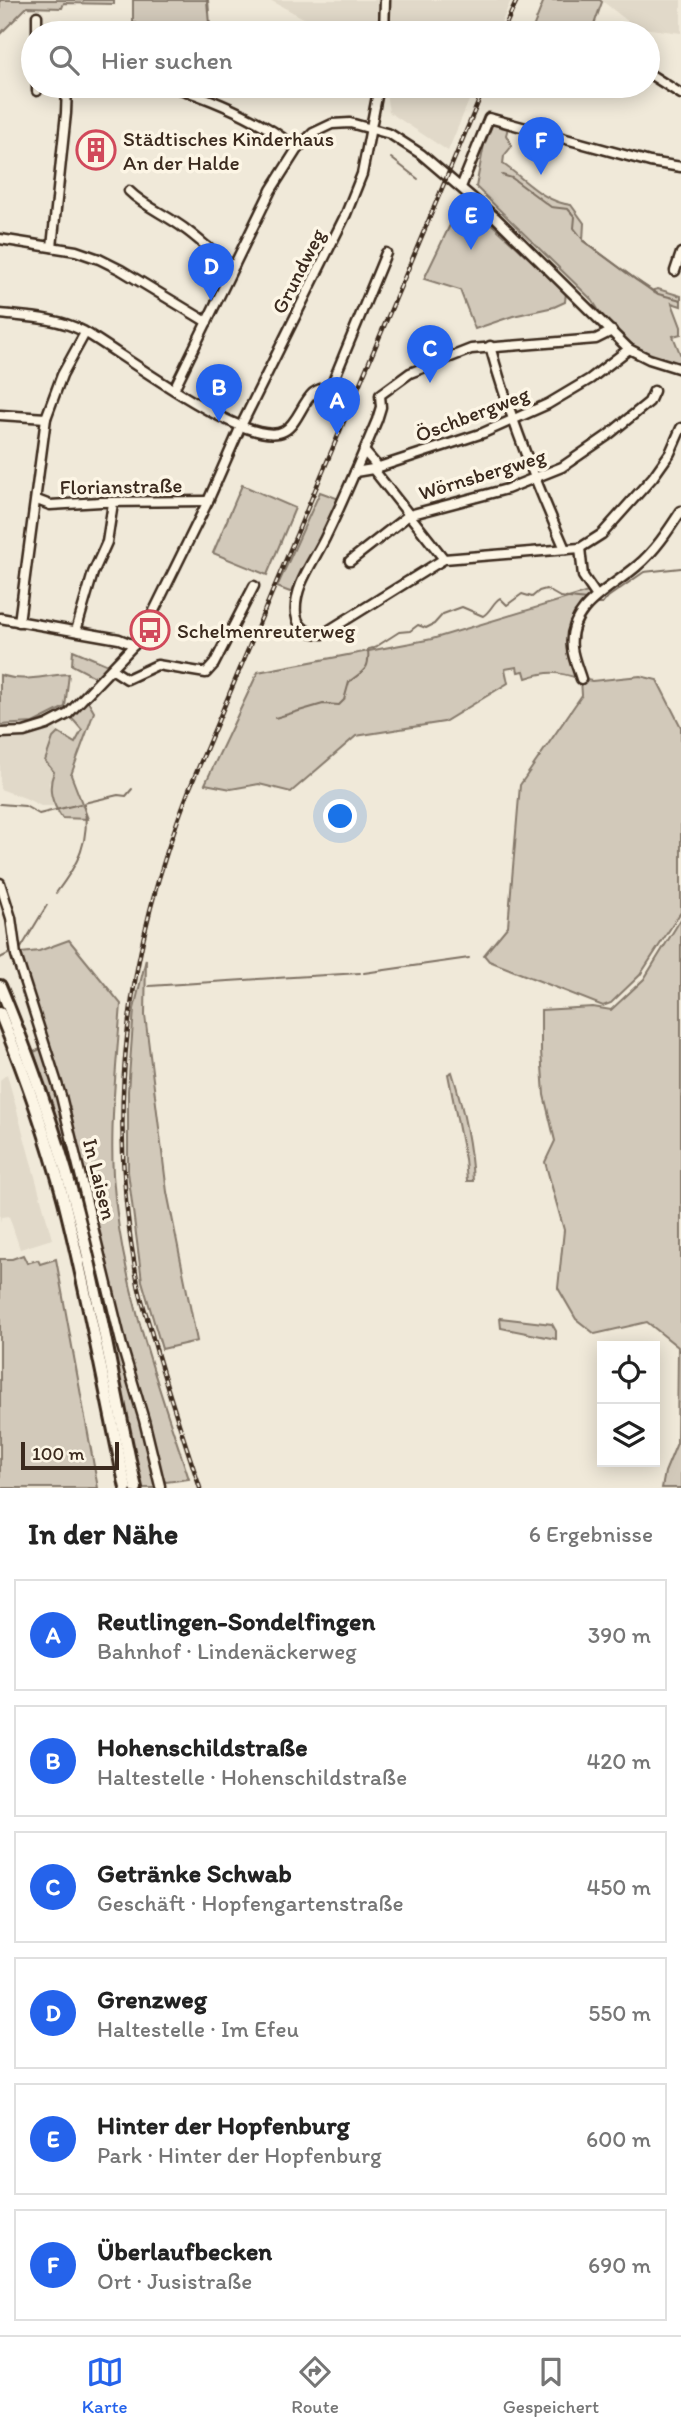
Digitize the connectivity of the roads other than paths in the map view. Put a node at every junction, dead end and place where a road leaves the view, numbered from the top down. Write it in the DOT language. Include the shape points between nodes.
graph roads {
  1 [pos="385,0"];
  2 [pos="37,16"];
  3 [pos="37,21"];
  4 [pos="384,21"];
  5 [pos="660,81"];
  6 [pos="681,94"];
  7 [pos="67,98"];
  8 [pos="208,98"];
  9 [pos="377,98"];
  10 [pos="372,128"];
  11 [pos="297,149"];
  12 [pos="681,167"];
  13 [pos="461,187"];
  14 [pos="129,191"];
  15 [pos="0,239"];
  16 [pos="52,247"];
  17 [pos="386,253"];
  18 [pos="681,253"];
  19 [pos="234,266"];
  20 [pos="675,271"];
  21 [pos="0,314"];
  22 [pos="207,322"];
  23 [pos="611,331"];
  24 [pos="85,333"];
  25 [pos="490,346"];
  26 [pos="629,348"];
  27 [pos="681,369"];
  28 [pos="174,389"];
  29 [pos="654,391"];
  30 [pos="0,415"];
  31 [pos="46,418"];
  32 [pos="512,419"];
  33 [pos="241,426"];
  34 [pos="681,428"];
  35 [pos="364,451"];
  36 [pos="376,468"];
  37 [pos="355,472"];
  38 [pos="535,480"];
  39 [pos="37,500"];
  40 [pos="208,501"];
  41 [pos="113,503"];
  42 [pos="681,511"];
  43 [pos="409,514"];
  44 [pos="580,548"];
  45 [pos="565,549"];
  46 [pos="444,559"];
  47 [pos="350,561"];
  48 [pos="254,586"];
  49 [pos="596,595"];
  50 [pos="0,618"];
  51 [pos="19,622"];
  52 [pos="76,631"];
  53 [pos="134,645"];
  54 [pos="113,670"];
  55 [pos="581,679"];
  56 [pos="0,733"];
  57 [pos="0,883"];
  58 [pos="0,986"];
  59 [pos="0,1013"];
  60 [pos="160,1486"];
  61 [pos="125,1488"];
  62 [pos="136,1488"];
  1 -- 4 [label="street"];
  2 -- 3 [label="street"];
  5 -- 6 [label="street"];
  7 -- 16 [label="street"];
  8 -- 11 [label="street" via="264,126"];
  9 -- 10 [label="street, Grundweg"];
  10 -- 11 [label="street" via="332,124 313,133"];
  10 -- 13 [label="street" via="405,142"];
  10 -- 33 [label="street, Grundweg" via="362,174 346,214"];
  11 -- 19 [label="street"];
  12 -- 13 [label="street" via="489,118"];
  13 -- 23 [label="street"];
  14 -- 19 [label="street"];
  15 -- 16 [label="street"];
  16 -- 22 [label="street" via="76,251 121,270"];
  17 -- 33 [label="street" via="332,384 312,394 286,430 277,433"];
  18 -- 20 [label="street"];
  19 -- 22 [label="street"];
  21 -- 24 [label="street" via="49,320"];
  22 -- 28 [label="street"];
  23 -- 25 [label="street" via="596,339"];
  23 -- 26 [label="street"];
  24 -- 28 [label="street"];
  24 -- 31 [label="street"];
  25 -- 32 [label="street"];
  25 -- 35 [label="street" via="455,354 410,373 380,395 381,407"];
  26 -- 27 [label="street"];
  26 -- 32 [label="street, Öschbergweg" via="590,379"];
  28 -- 33 [label="street"];
  29 -- 38 [label="street, Wörnsbergweg" via="649,402 607,436"];
  30 -- 31 [label="street"];
  31 -- 39 [label="street"];
  32 -- 36 [label="street, Öschbergweg"];
  32 -- 38 [label="street"];
  33 -- 40 [label="street, Grundweg"];
  34 -- 44 [label="street" via="653,477 602,534"];
  35 -- 36 [label="street"];
  35 -- 37 [label="street"];
  36 -- 37 [label="street, Öschbergweg"];
  36 -- 43 [label="street"];
  37 -- 46 [label="street" via="302,582 296,606 302,629 323,634"];
  38 -- 43 [label="street, Wörnsbergweg"];
  38 -- 45 [label="street"];
  39 -- 41 [label="street, Florianstraße" via="50,505"];
  39 -- 51 [label="street"];
  40 -- 41 [label="street, Florianstraße"];
  40 -- 53 [label="street, Grundweg"];
  41 -- 52 [label="street" via="107,542"];
  42 -- 49 [label="street" via="636,568"];
  43 -- 46 [label="street"];
  43 -- 47 [label="street, Wörnsbergweg"];
  44 -- 45 [label="street"];
  44 -- 49 [label="street" via="583,576"];
  45 -- 46 [label="street"];
  48 -- 54 [label="street" via="206,673 157,665 127,679"];
  49 -- 55 [label="street" via="574,628 572,648"];
  50 -- 51 [label="street"];
  51 -- 52 [label="street"];
  52 -- 53 [label="street"];
  53 -- 54 [label="street, Grundweg"];
  54 -- 56 [label="street, Grundweg" via="68,714 24,732"];
  57 -- 60 [label="street, In Laisen" via="16,955 61,1096"];
  58 -- 62 [label="highway" via="68,1178"];
  59 -- 61 [label="highway" via="63,1198"];
}
